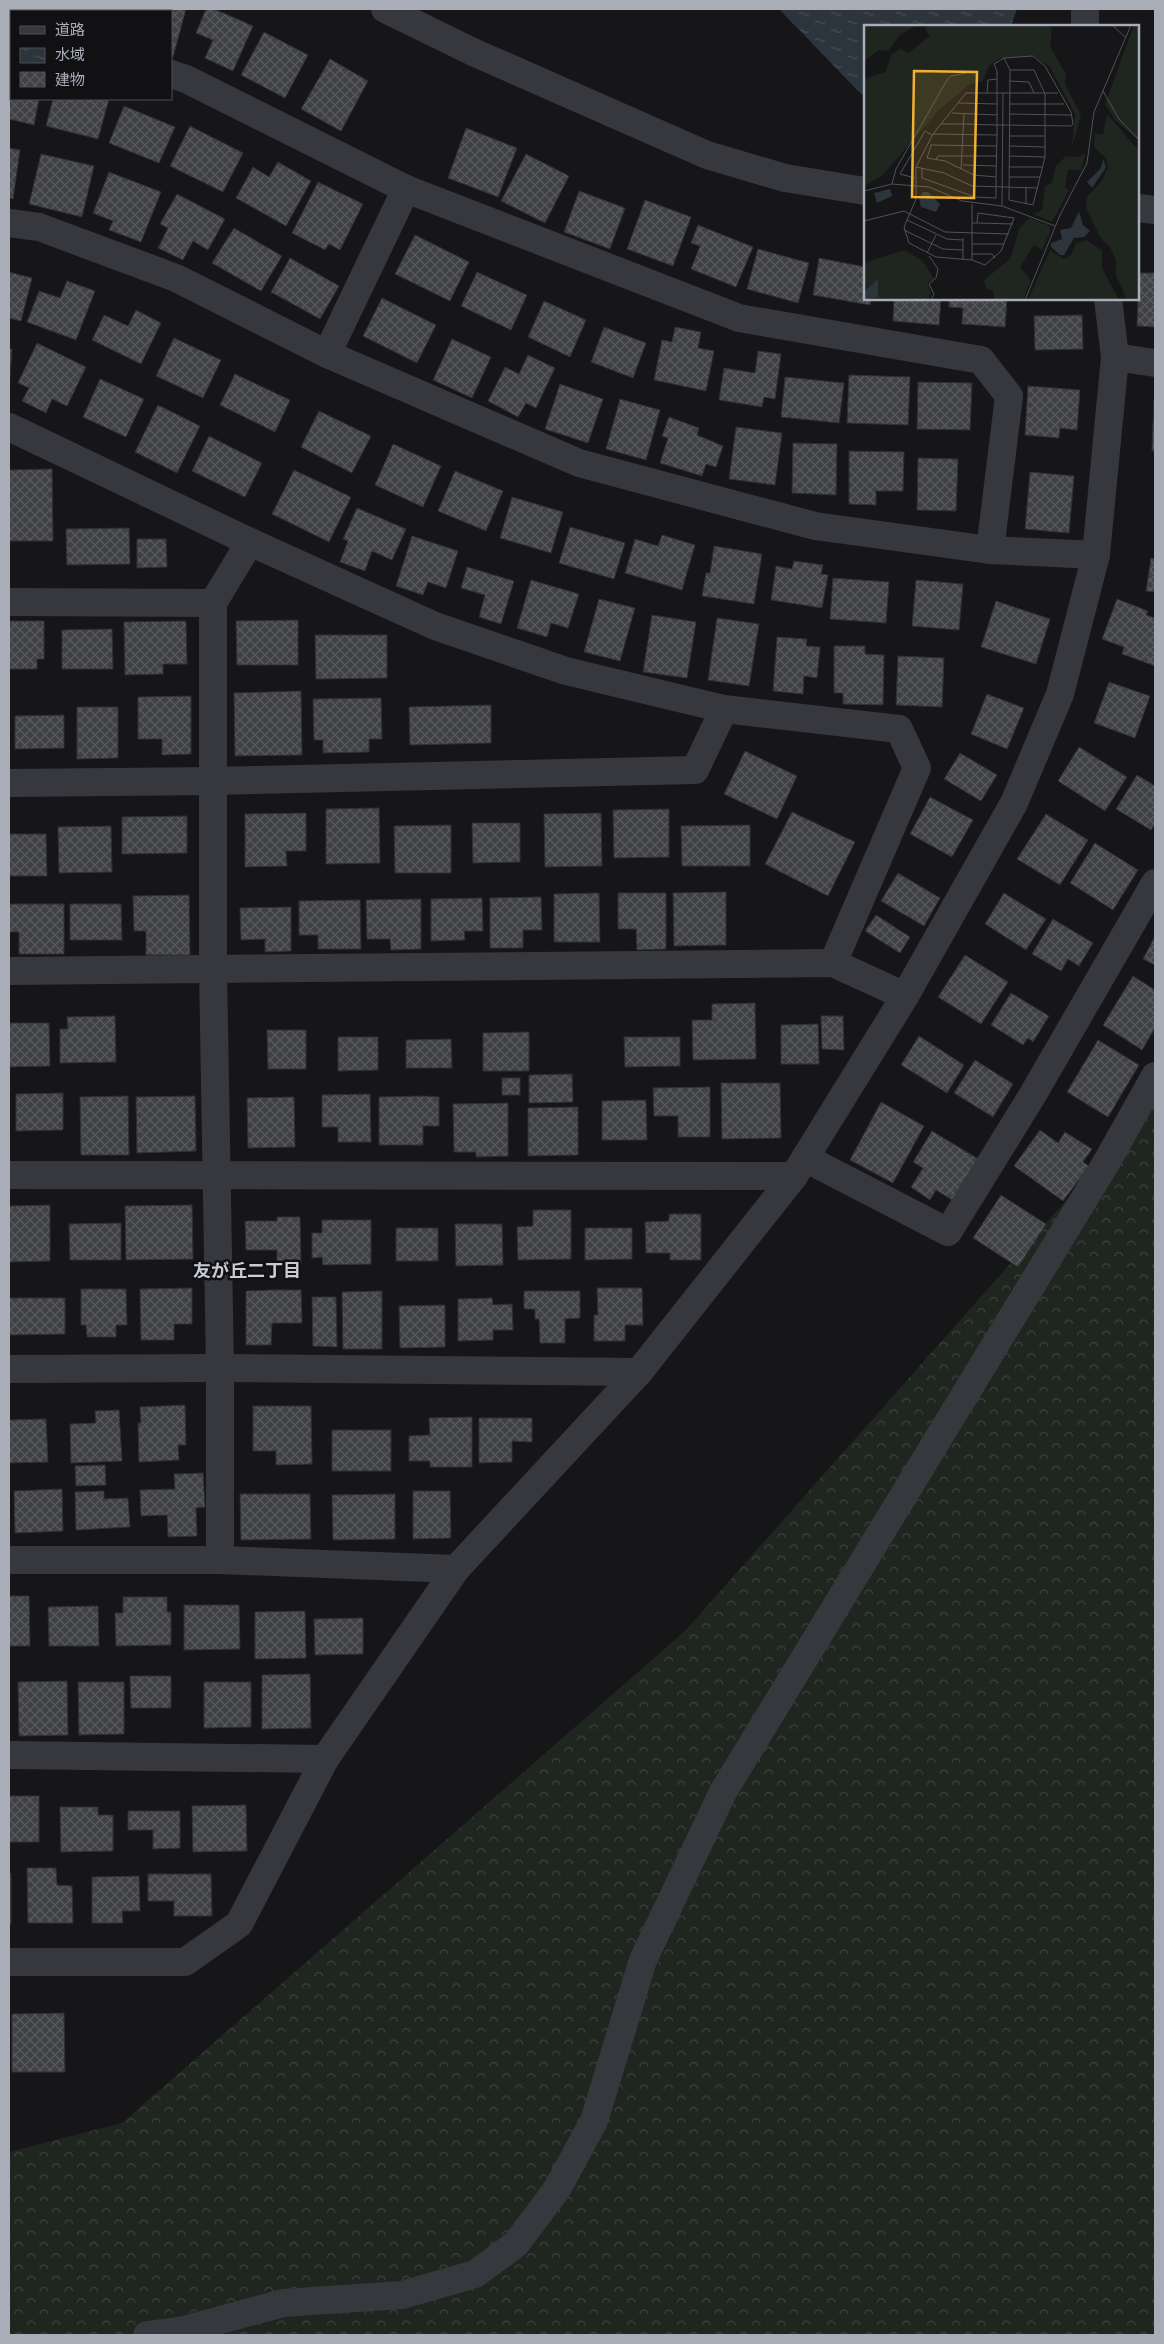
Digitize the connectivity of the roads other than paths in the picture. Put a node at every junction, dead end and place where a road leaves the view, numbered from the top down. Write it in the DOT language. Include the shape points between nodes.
graph roads {
  1 [pos="385,9"];
  2 [pos="1085,9"];
  3 [pos="1084,25"];
  4 [pos="172,74"];
  5 [pos="406,189"];
  6 [pos="864,191"];
  7 [pos="1139,208"];
  8 [pos="1155,210"];
  9 [pos="9,223"];
  10 [pos="1108,300"];
  11 [pos="327,354"];
  12 [pos="1115,357"];
  13 [pos="1155,363"];
  14 [pos="9,427"];
  15 [pos="250,542"];
  16 [pos="990,550"];
  17 [pos="1096,555"];
  18 [pos="9,602"];
  19 [pos="214,603"];
  20 [pos="724,709"];
  21 [pos="214,781"];
  22 [pos="9,783"];
  23 [pos="1155,882"];
  24 [pos="833,963"];
  25 [pos="213,969"];
  26 [pos="9,971"];
  27 [pos="905,996"];
  28 [pos="1155,1076"];
  29 [pos="799,1167"];
  30 [pos="9,1175"];
  31 [pos="216,1175"];
  32 [pos="220,1368"];
  33 [pos="9,1369"];
  34 [pos="639,1372"];
  35 [pos="9,1560"];
  36 [pos="220,1560"];
  37 [pos="456,1569"];
  38 [pos="9,1755"];
  39 [pos="325,1759"];
  40 [pos="9,1962"];
  41 [pos="147,2335"];
  1 -- 6 [label="street" via="472,52 707,155 785,178"];
  2 -- 3 [label="street"];
  4 -- 5 [label="street"];
  5 -- 11 [label="street"];
  5 -- 16 [label="street" via="739,318 981,360 1009,396"];
  7 -- 8 [label="street"];
  9 -- 11 [label="street" via="39,227 176,278"];
  10 -- 12 [label="street"];
  11 -- 16 [label="street" via="579,463 815,526"];
  12 -- 13 [label="street"];
  12 -- 17 [label="street"];
  14 -- 15 [label="street"];
  15 -- 19 [label="street"];
  15 -- 20 [label="street" via="435,626 566,672"];
  16 -- 17 [label="street"];
  17 -- 27 [label="street" via="1060,694 1014,803"];
  18 -- 19 [label="street"];
  19 -- 21 [label="street"];
  20 -- 21 [label="street" via="695,770"];
  20 -- 24 [label="street" via="899,729 917,768"];
  21 -- 22 [label="street"];
  21 -- 25 [label="street"];
  23 -- 29 [label="street" via="1032,1096 948,1232"];
  24 -- 25 [label="street"];
  24 -- 27 [label="street"];
  25 -- 26 [label="street"];
  25 -- 31 [label="street"];
  27 -- 29 [label="street"];
  28 -- 41 [label="street" via="1106,1164 723,1792 643,1960 594,2121 557,2189 516,2244 475,2274 402,2295 283,2303 184,2330"];
  29 -- 31 [label="street"];
  29 -- 34 [label="street"];
  30 -- 31 [label="street"];
  31 -- 32 [label="street"];
  32 -- 33 [label="street"];
  32 -- 34 [label="street"];
  32 -- 36 [label="street"];
  34 -- 37 [label="street"];
  35 -- 36 [label="street"];
  36 -- 37 [label="street"];
  37 -- 39 [label="street"];
  38 -- 39 [label="street"];
  39 -- 40 [label="street" via="239,1924 185,1962"];
}
